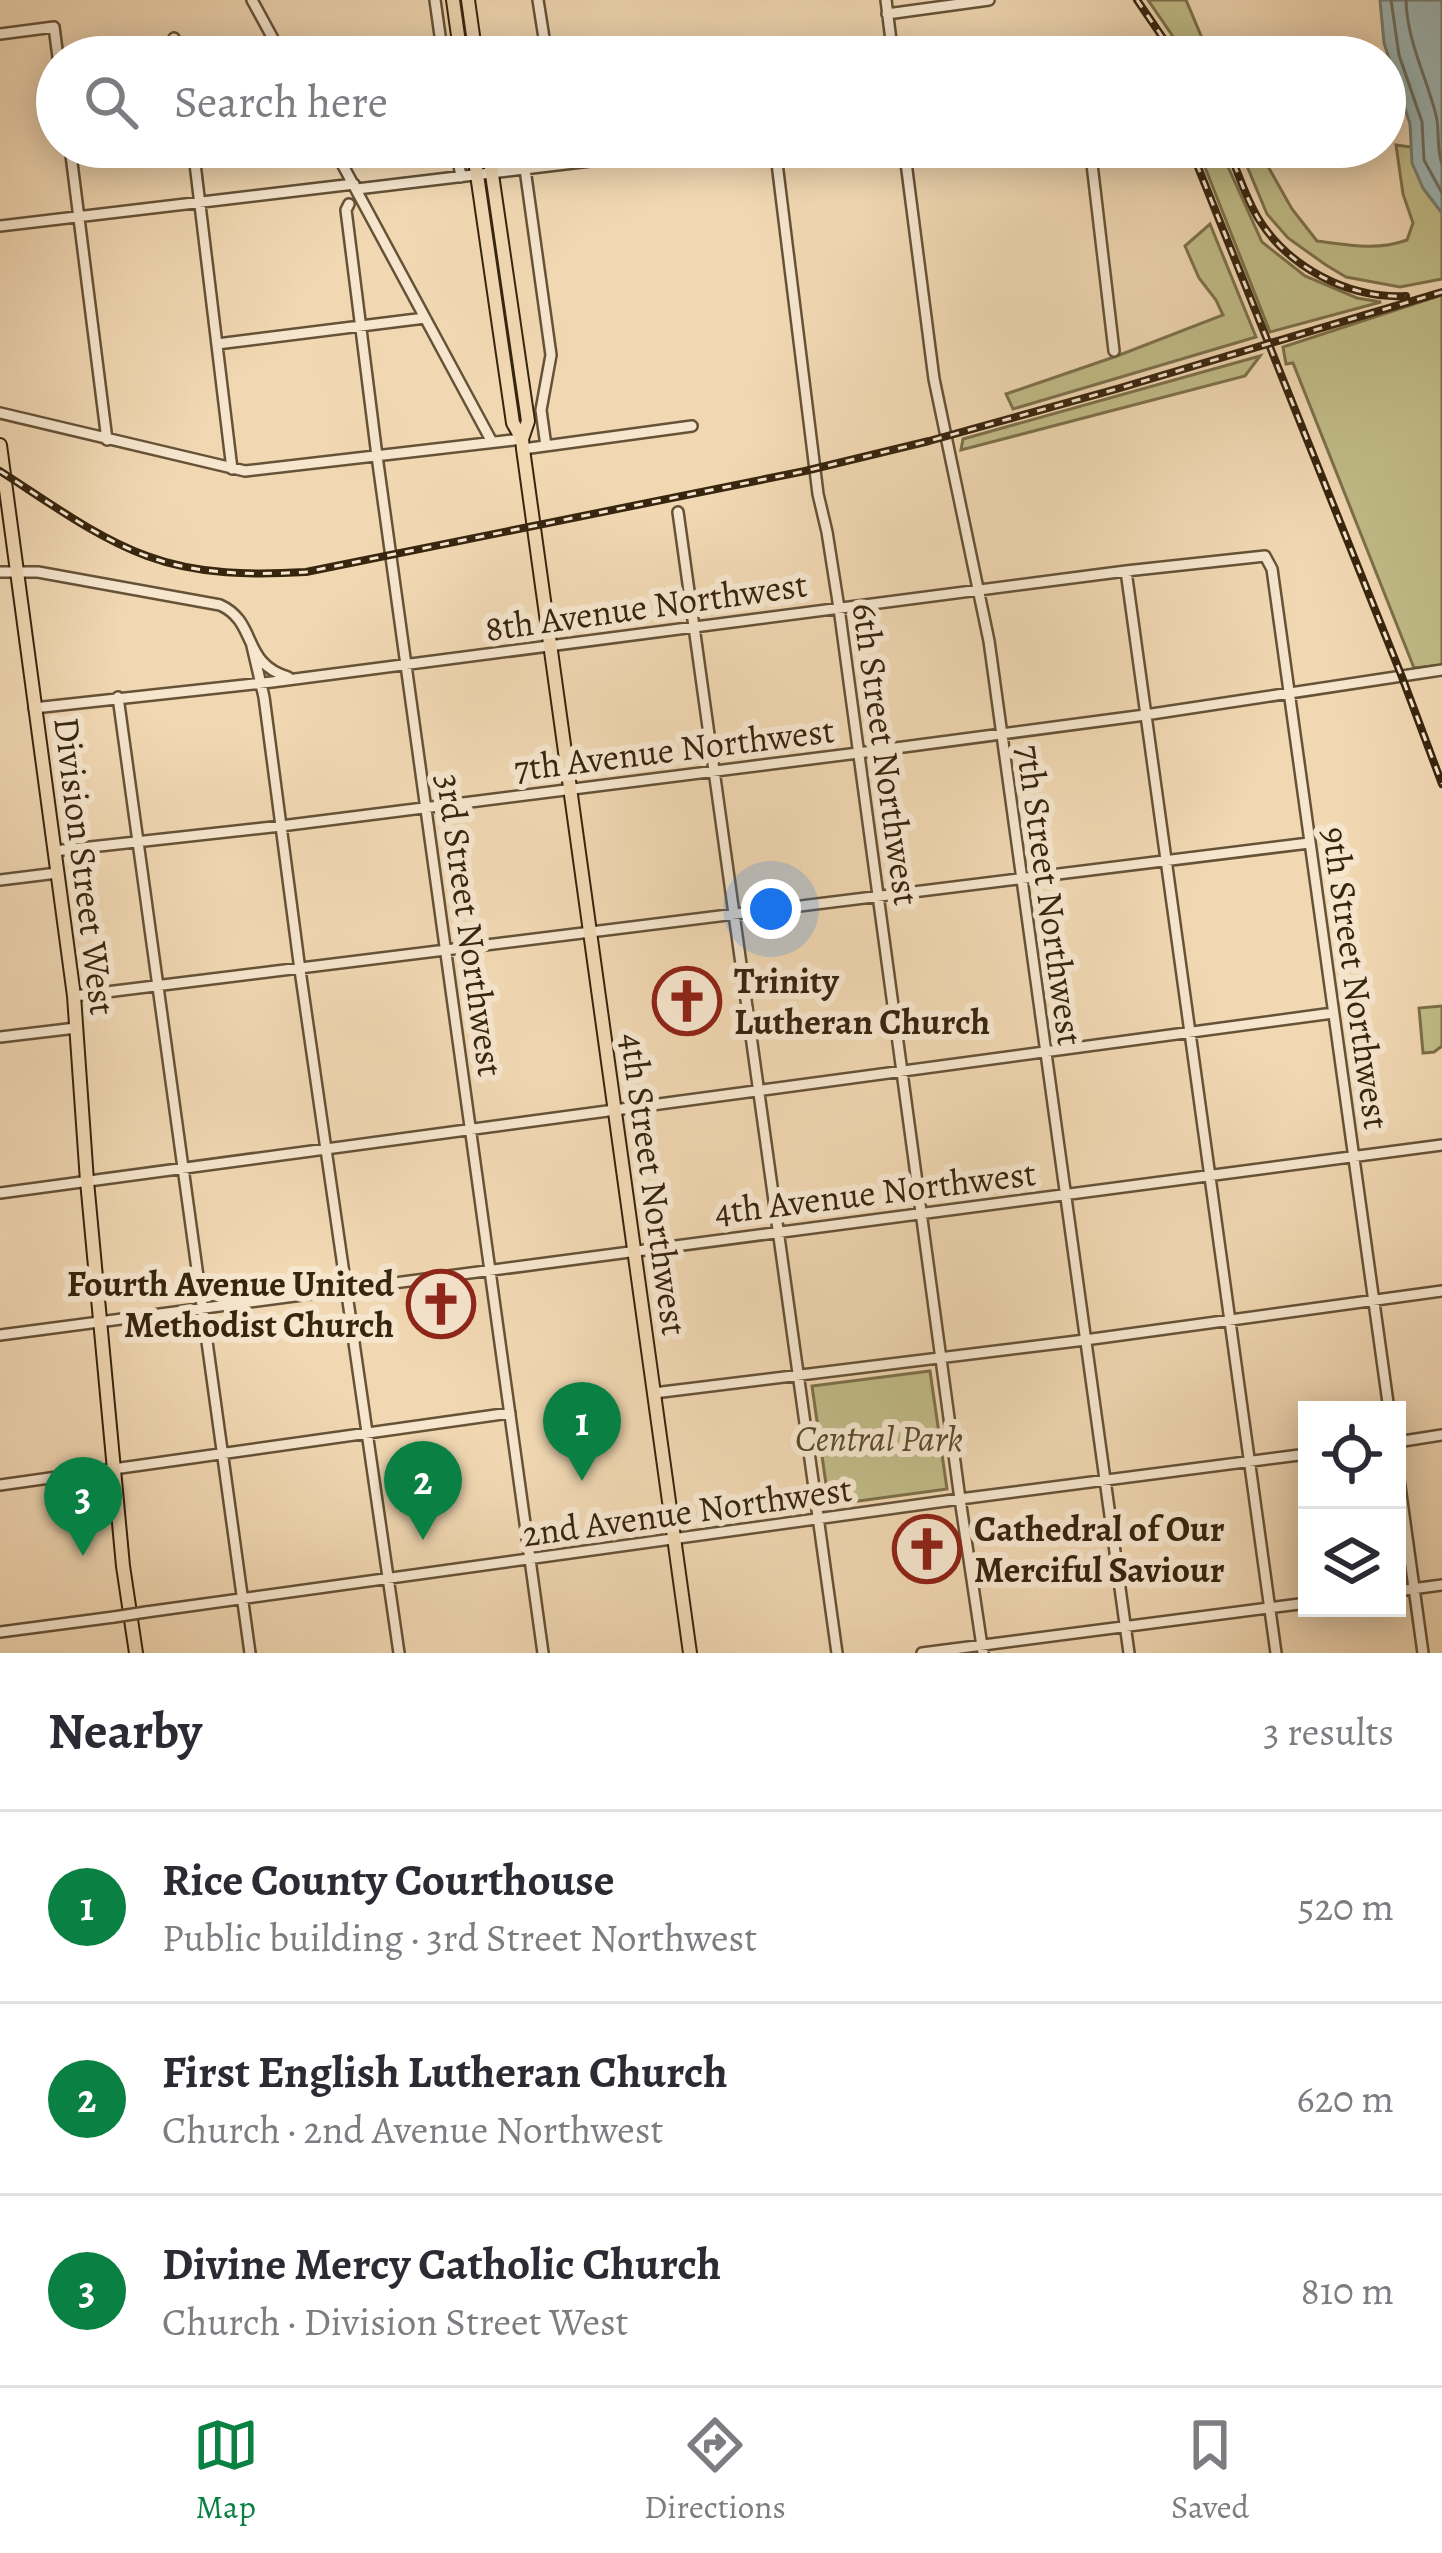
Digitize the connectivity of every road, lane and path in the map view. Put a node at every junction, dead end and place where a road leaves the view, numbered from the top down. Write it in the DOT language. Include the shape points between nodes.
graph roads {
  1 [pos="251,0"];
  2 [pos="435,0"];
  3 [pos="454,0"];
  4 [pos="468,0"];
  5 [pos="538,0"];
  6 [pos="886,0"];
  7 [pos="989,0"];
  8 [pos="887,14"];
  9 [pos="0,34"];
  10 [pos="55,36"];
  11 [pos="271,36"];
  12 [pos="440,36"];
  13 [pos="458,36"];
  14 [pos="473,36"];
  15 [pos="544,36"];
  16 [pos="890,36"];
  17 [pos="73,168"];
  18 [pos="195,168"];
  19 [pos="345,168"];
  20 [pos="460,168"];
  21 [pos="482,168"];
  22 [pos="486,168"];
  23 [pos="533,168"];
  24 [pos="778,168"];
  25 [pos="907,168"];
  26 [pos="1092,168"];
  27 [pos="525,169"];
  28 [pos="485,175"];
  29 [pos="461,177"];
  30 [pos="356,187"];
  31 [pos="199,201"];
  32 [pos="349,204"];
  33 [pos="79,216"];
  34 [pos="0,226"];
  35 [pos="425,318"];
  36 [pos="360,326"];
  37 [pos="218,344"];
  38 [pos="1114,351"];
  39 [pos="0,413"];
  40 [pos="692,426"];
  41 [pos="106,440"];
  42 [pos="492,442"];
  43 [pos="522,444"];
  44 [pos="0,446"];
  45 [pos="546,446"];
  46 [pos="377,456"];
  47 [pos="232,469"];
  48 [pos="678,512"];
  49 [pos="1265,556"];
  50 [pos="16,570"];
  51 [pos="1126,571"];
  52 [pos="0,572"];
  53 [pos="980,590"];
  54 [pos="839,608"];
  55 [pos="694,627"];
  56 [pos="252,646"];
  57 [pos="550,646"];
  58 [pos="406,665"];
  59 [pos="1442,670"];
  60 [pos="293,679"];
  61 [pos="262,681"];
  62 [pos="1289,693"];
  63 [pos="118,698"];
  64 [pos="34,708"];
  65 [pos="1144,715"];
  66 [pos="1001,734"];
  67 [pos="858,753"];
  68 [pos="714,771"];
  69 [pos="570,789"];
  70 [pos="426,808"];
  71 [pos="281,826"];
  72 [pos="138,841"];
  73 [pos="1309,843"];
  74 [pos="54,851"];
  75 [pos="1165,860"];
  76 [pos="57,874"];
  77 [pos="1020,878"];
  78 [pos="0,880"];
  79 [pos="878,896"];
  80 [pos="734,914"];
  81 [pos="589,933"];
  82 [pos="446,951"];
  83 [pos="300,970"];
  84 [pos="159,985"];
  85 [pos="74,996"];
  86 [pos="1333,1013"];
  87 [pos="76,1028"];
  88 [pos="1189,1031"];
  89 [pos="0,1037"];
  90 [pos="1045,1052"];
  91 [pos="902,1070"];
  92 [pos="758,1090"];
  93 [pos="614,1109"];
  94 [pos="470,1129"];
  95 [pos="1442,1145"];
  96 [pos="328,1148"];
  97 [pos="1353,1157"];
  98 [pos="183,1168"];
  99 [pos="1209,1176"];
  100 [pos="87,1181"];
  101 [pos="0,1193"];
  102 [pos="1065,1196"];
  103 [pos="921,1213"];
  104 [pos="779,1231"];
  105 [pos="633,1251"];
  106 [pos="490,1270"];
  107 [pos="346,1289"];
  108 [pos="1442,1291"];
  109 [pos="1373,1300"];
  110 [pos="202,1308"];
  111 [pos="1231,1319"];
  112 [pos="100,1321"];
  113 [pos="0,1335"];
  114 [pos="1085,1340"];
  115 [pos="941,1357"];
  116 [pos="798,1376"];
  117 [pos="654,1393"];
  118 [pos="1388,1401"];
  119 [pos="510,1413"];
  120 [pos="368,1432"];
  121 [pos="1442,1435"];
  122 [pos="1406,1441"];
  123 [pos="223,1452"];
  124 [pos="1298,1455"];
  125 [pos="1251,1462"];
  126 [pos="113,1470"];
  127 [pos="1107,1482"];
  128 [pos="0,1485"];
  129 [pos="960,1499"];
  130 [pos="1403,1509"];
  131 [pos="818,1519"];
  132 [pos="674,1540"];
  133 [pos="529,1561"];
  134 [pos="388,1579"];
  135 [pos="1442,1585"];
  136 [pos="1414,1588"];
  137 [pos="1406,1589"];
  138 [pos="242,1601"];
  139 [pos="1298,1604"];
  140 [pos="1270,1607"];
  141 [pos="1125,1627"];
  142 [pos="0,1632"];
  143 [pos="982,1649"];
  144 [pos="136,1653"];
  145 [pos="250,1653"];
  146 [pos="399,1653"];
  147 [pos="543,1653"];
  148 [pos="690,1653"];
  149 [pos="837,1653"];
  150 [pos="922,1653"];
  151 [pos="1129,1653"];
  152 [pos="1276,1653"];
  153 [pos="1424,1653"];
  1 -- 11 [label="street"];
  2 -- 12 [label="street"];
  3 -- 13 [label="main road"];
  4 -- 14 [label="main road"];
  5 -- 15 [label="street"];
  6 -- 8 [label="street"];
  7 -- 8 [label="street"];
  8 -- 16 [label="street"];
  9 -- 10 [label="street" via="54,27"];
  17 -- 33 [label="street"];
  18 -- 31 [label="street"];
  19 -- 30 [label="street"];
  20 -- 29 [label="street"];
  21 -- 28 [label="main road"];
  22 -- 28 [label="main road"];
  23 -- 27 [label="street"];
  24 -- 54 [label="street, 6th Street Northwest"];
  25 -- 53 [label="street, 7th Street Northwest" via="934,379"];
  26 -- 38 [label="street"];
  27 -- 28 [label="street"];
  27 -- 45 [label="street" via="551,355"];
  28 -- 29 [label="street"];
  28 -- 43 [label="main road, 4th Street Northwest" via="528,421"];
  29 -- 30 [label="street"];
  30 -- 31 [label="street"];
  30 -- 35 [label="street"];
  31 -- 33 [label="street"];
  31 -- 37 [label="street"];
  32 -- 36 [label="street, 3rd Street Northwest"];
  33 -- 34 [label="street"];
  33 -- 41 [label="street"];
  35 -- 36 [label="street"];
  35 -- 42 [label="street"];
  36 -- 37 [label="street"];
  36 -- 46 [label="street, 3rd Street Northwest"];
  37 -- 47 [label="street"];
  39 -- 41 [label="street"];
  40 -- 45 [label="street"];
  41 -- 47 [label="street"];
  42 -- 43 [label="street"];
  42 -- 46 [label="street"];
  43 -- 45 [label="street"];
  43 -- 57 [label="main road, 4th Street Northwest"];
  44 -- 50 [label="main road, Division Street West"];
  46 -- 47 [label="street"];
  46 -- 58 [label="street, 3rd Street Northwest"];
  48 -- 55 [label="street"];
  49 -- 51 [label="street, 8th Avenue Northwest"];
  49 -- 62 [label="street, 9th Street Northwest"];
  50 -- 52 [label="street"];
  50 -- 56 [label="street" via="220,605 236,614"];
  50 -- 64 [label="main road, Division Street West"];
  51 -- 53 [label="street, 8th Avenue Northwest"];
  51 -- 65 [label="street"];
  53 -- 54 [label="street, 8th Avenue Northwest"];
  53 -- 66 [label="street, 7th Street Northwest"];
  54 -- 55 [label="street, 8th Avenue Northwest"];
  54 -- 67 [label="street, 6th Street Northwest"];
  55 -- 57 [label="street, 8th Avenue Northwest"];
  55 -- 68 [label="street"];
  56 -- 60 [label="street" via="266,667"];
  56 -- 61 [label="street"];
  57 -- 58 [label="street, 8th Avenue Northwest"];
  57 -- 69 [label="main road, 4th Street Northwest"];
  58 -- 60 [label="street, 8th Avenue Northwest"];
  58 -- 70 [label="street, 3rd Street Northwest"];
  59 -- 62 [label="street, 7th Avenue Northwest"];
  60 -- 61 [label="street, 8th Avenue Northwest"];
  61 -- 63 [label="street, 8th Avenue Northwest"];
  61 -- 71 [label="street"];
  62 -- 65 [label="street, 7th Avenue Northwest"];
  62 -- 73 [label="street, 9th Street Northwest"];
  63 -- 64 [label="street, 8th Avenue Northwest"];
  63 -- 72 [label="street"];
  64 -- 74 [label="main road, Division Street West"];
  65 -- 66 [label="street, 7th Avenue Northwest"];
  65 -- 75 [label="street"];
  66 -- 67 [label="street, 7th Avenue Northwest"];
  66 -- 77 [label="street, 7th Street Northwest"];
  67 -- 68 [label="street, 7th Avenue Northwest"];
  67 -- 79 [label="street, 6th Street Northwest"];
  68 -- 69 [label="street, 7th Avenue Northwest"];
  68 -- 80 [label="street"];
  69 -- 70 [label="street, 7th Avenue Northwest"];
  69 -- 81 [label="main road, 4th Street Northwest"];
  70 -- 71 [label="street, 7th Avenue Northwest"];
  70 -- 82 [label="street, 3rd Street Northwest"];
  71 -- 72 [label="street, 7th Avenue Northwest"];
  71 -- 83 [label="street"];
  72 -- 74 [label="street, 7th Avenue Northwest"];
  72 -- 84 [label="street"];
  73 -- 75 [label="street"];
  73 -- 86 [label="street, 9th Street Northwest"];
  74 -- 76 [label="main road, Division Street West"];
  75 -- 77 [label="street"];
  75 -- 88 [label="street"];
  76 -- 78 [label="street"];
  76 -- 85 [label="main road, Division Street West"];
  77 -- 79 [label="street"];
  77 -- 90 [label="street, 7th Street Northwest"];
  79 -- 80 [label="street"];
  79 -- 91 [label="street, 6th Street Northwest"];
  80 -- 81 [label="street"];
  80 -- 92 [label="street"];
  81 -- 82 [label="street"];
  81 -- 93 [label="main road, 4th Street Northwest"];
  82 -- 83 [label="street"];
  82 -- 94 [label="street, 3rd Street Northwest"];
  83 -- 84 [label="street"];
  83 -- 96 [label="street"];
  84 -- 85 [label="street"];
  84 -- 98 [label="street"];
  85 -- 87 [label="main road, Division Street West"];
  86 -- 88 [label="street"];
  86 -- 97 [label="street, 9th Street Northwest"];
  87 -- 89 [label="street"];
  87 -- 100 [label="main road, Division Street West"];
  88 -- 90 [label="street"];
  88 -- 99 [label="street"];
  90 -- 91 [label="street"];
  90 -- 102 [label="street, 7th Street Northwest"];
  91 -- 92 [label="street"];
  91 -- 103 [label="street, 6th Street Northwest"];
  92 -- 93 [label="street"];
  92 -- 104 [label="street"];
  93 -- 94 [label="street"];
  93 -- 105 [label="main road, 4th Street Northwest"];
  94 -- 96 [label="street"];
  94 -- 106 [label="street, 3rd Street Northwest"];
  95 -- 97 [label="street, 4th Avenue Northwest"];
  96 -- 98 [label="street"];
  96 -- 107 [label="street"];
  97 -- 99 [label="street, 4th Avenue Northwest"];
  97 -- 109 [label="street, 9th Street Northwest"];
  98 -- 100 [label="street"];
  98 -- 110 [label="street"];
  99 -- 102 [label="street, 4th Avenue Northwest"];
  99 -- 111 [label="street"];
  100 -- 101 [label="street"];
  100 -- 112 [label="main road, Division Street West"];
  102 -- 103 [label="street, 4th Avenue Northwest"];
  102 -- 114 [label="street, 7th Street Northwest"];
  103 -- 104 [label="street, 4th Avenue Northwest"];
  103 -- 115 [label="street, 6th Street Northwest"];
  104 -- 105 [label="street, 4th Avenue Northwest"];
  104 -- 116 [label="street"];
  105 -- 106 [label="street, 4th Avenue Northwest"];
  105 -- 117 [label="main road, 4th Street Northwest"];
  106 -- 107 [label="street, 4th Avenue Northwest"];
  106 -- 119 [label="street, 3rd Street Northwest"];
  107 -- 110 [label="street, 4th Avenue Northwest"];
  107 -- 120 [label="street"];
  108 -- 109 [label="street"];
  109 -- 111 [label="street"];
  109 -- 118 [label="street, 9th Street Northwest"];
  110 -- 112 [label="street, 4th Avenue Northwest"];
  110 -- 123 [label="street"];
  111 -- 114 [label="street"];
  111 -- 125 [label="street"];
  112 -- 113 [label="street, 4th Avenue Northwest"];
  112 -- 126 [label="main road, Division Street West"];
  114 -- 115 [label="street"];
  114 -- 127 [label="street, 7th Street Northwest"];
  115 -- 116 [label="street"];
  115 -- 129 [label="street, 6th Street Northwest"];
  116 -- 117 [label="street"];
  116 -- 131 [label="street"];
  117 -- 132 [label="main road, 4th Street Northwest"];
  119 -- 120 [label="street"];
  119 -- 133 [label="street, 3rd Street Northwest"];
  120 -- 123 [label="street"];
  120 -- 134 [label="street"];
  121 -- 122 [label="street"];
  123 -- 126 [label="street"];
  123 -- 138 [label="street"];
  124 -- 125 [label="street, 2nd Avenue Northwest"];
  125 -- 127 [label="street, 2nd Avenue Northwest"];
  125 -- 140 [label="street"];
  126 -- 128 [label="street"];
  126 -- 144 [label="main road, Division Street West"];
  127 -- 129 [label="street, 2nd Avenue Northwest"];
  127 -- 141 [label="street, 7th Street Northwest"];
  129 -- 131 [label="street, 2nd Avenue Northwest"];
  129 -- 143 [label="street, 6th Street Northwest"];
  130 -- 136 [label="street"];
  131 -- 132 [label="street, 2nd Avenue Northwest"];
  131 -- 149 [label="street"];
  132 -- 133 [label="street, 2nd Avenue Northwest"];
  132 -- 148 [label="main road, 4th Street Northwest"];
  133 -- 134 [label="street, 2nd Avenue Northwest"];
  133 -- 147 [label="street, 3rd Street Northwest"];
  134 -- 138 [label="street, 2nd Avenue Northwest"];
  134 -- 146 [label="street"];
  135 -- 136 [label="street"];
  136 -- 137 [label="street"];
  136 -- 153 [label="street"];
  138 -- 142 [label="street, 2nd Avenue Northwest, bridge"];
  138 -- 145 [label="street"];
  139 -- 140 [label="street"];
  140 -- 141 [label="street"];
  140 -- 152 [label="street"];
  141 -- 143 [label="street"];
  141 -- 151 [label="street, 7th Street Northwest"];
  143 -- 150 [label="street"];
}
